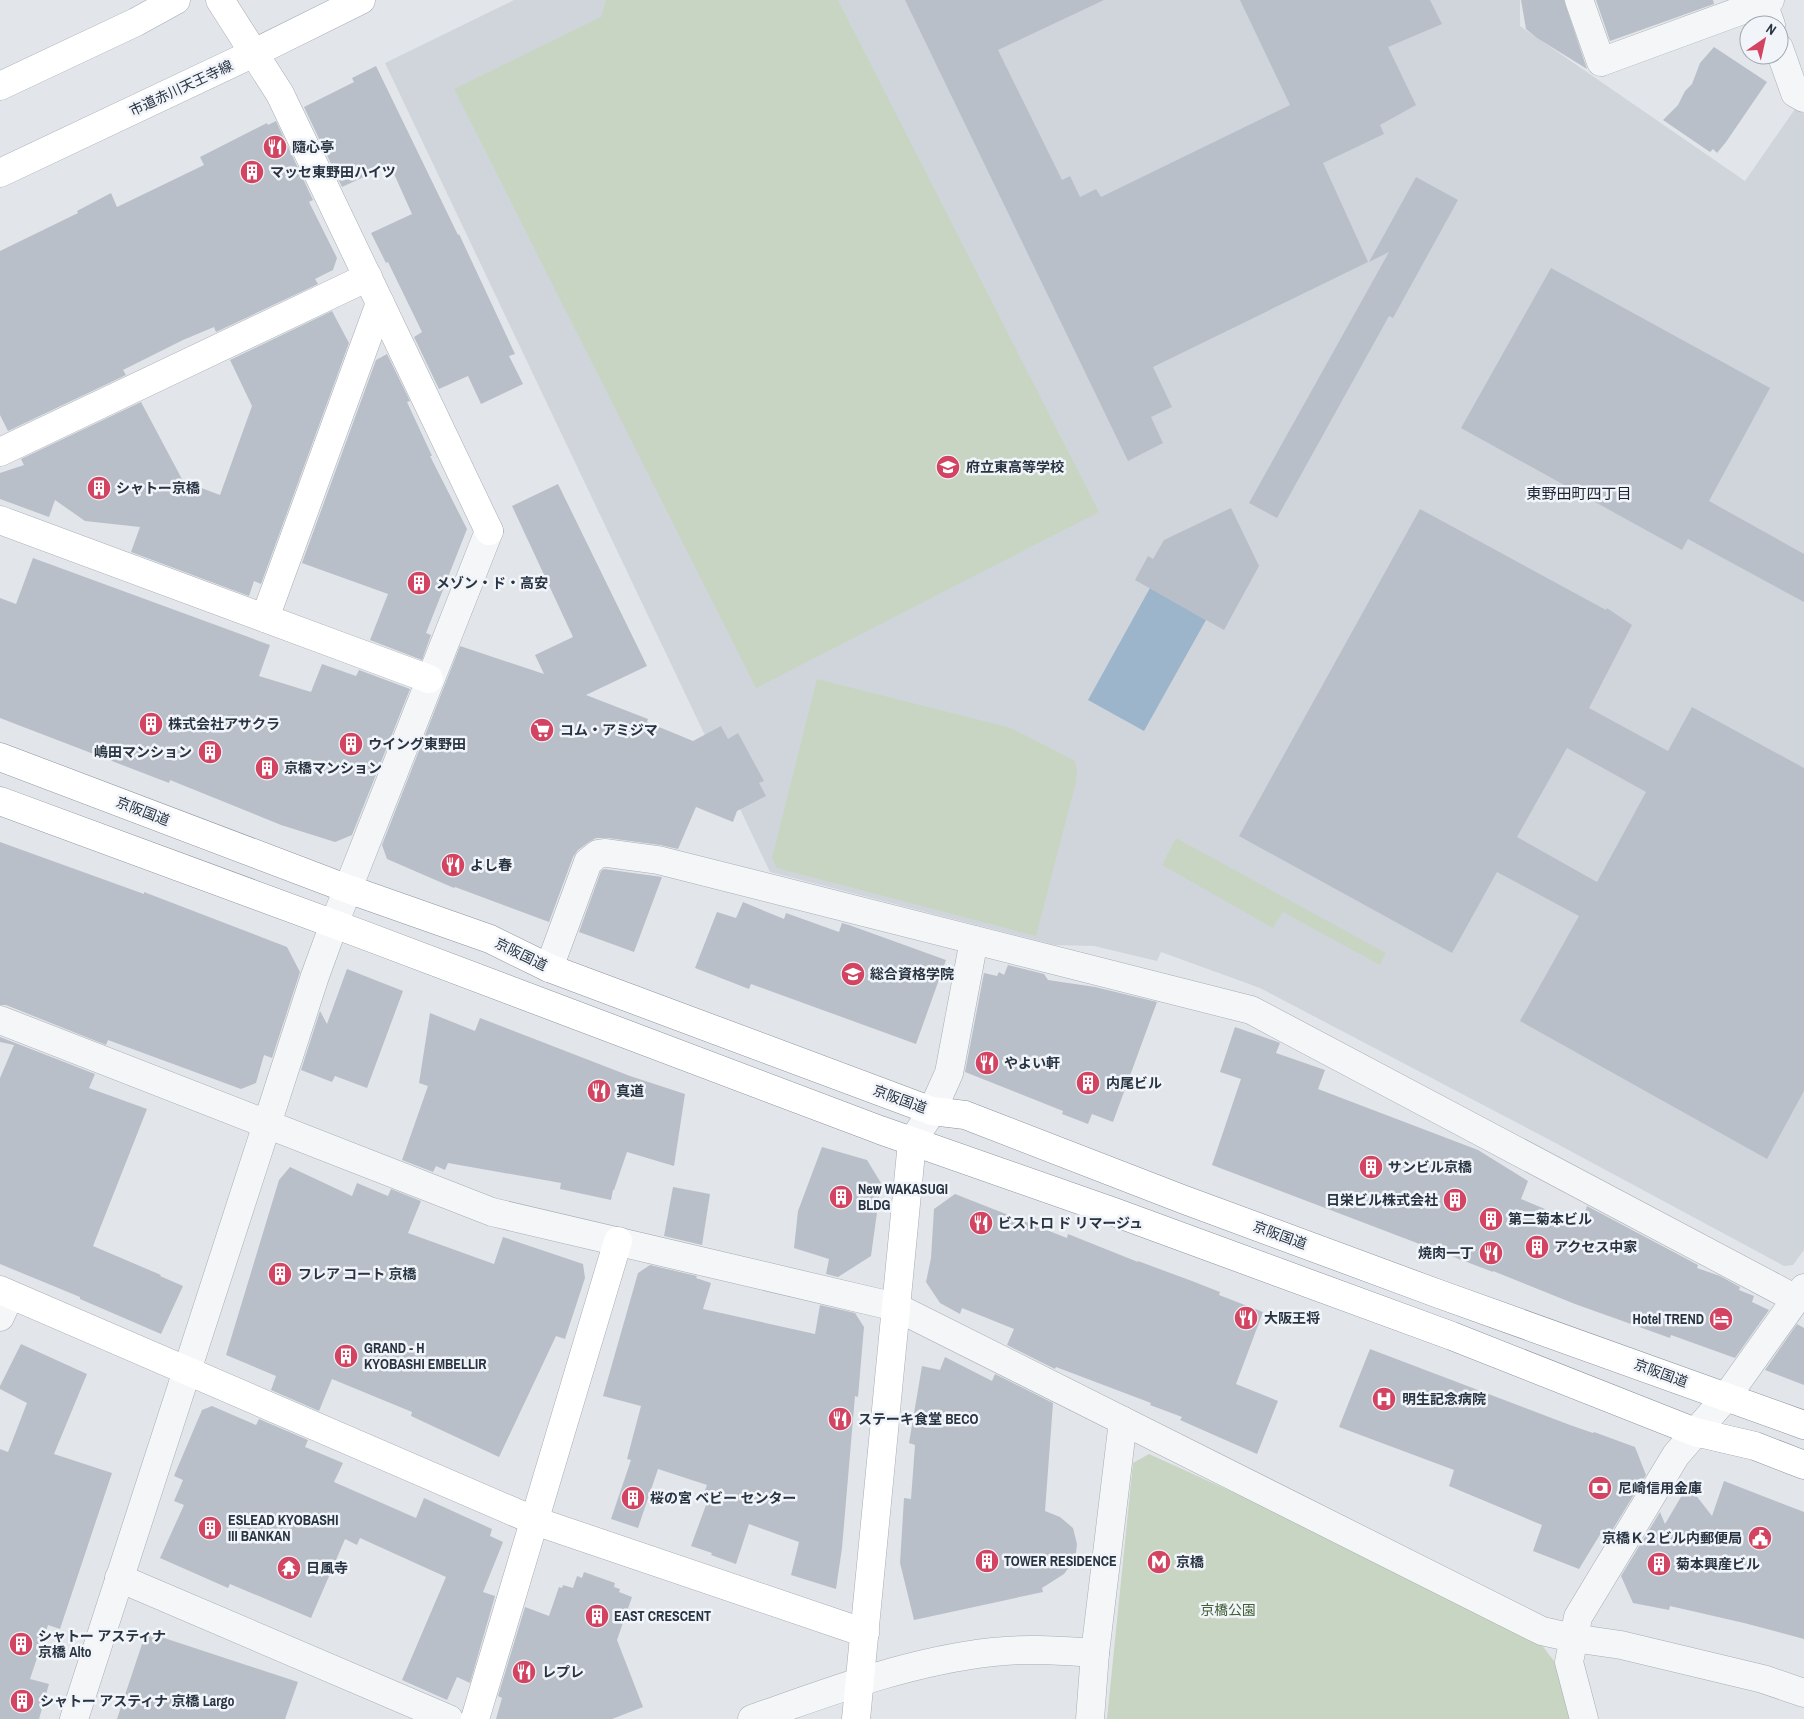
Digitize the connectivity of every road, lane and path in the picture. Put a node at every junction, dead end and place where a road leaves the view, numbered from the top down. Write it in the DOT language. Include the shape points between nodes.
graph roads {
  1 [pos="176,0"];
  2 [pos="220,0"];
  3 [pos="361,0"];
  4 [pos="1579,0"];
  5 [pos="1736,6"];
  6 [pos="1768,9"];
  7 [pos="254,53"];
  8 [pos="1785,65"];
  9 [pos="0,86"];
  10 [pos="1804,98"];
  11 [pos="0,173"];
  12 [pos="368,277"];
  13 [pos="380,303"];
  14 [pos="0,452"];
  15 [pos="0,520"];
  16 [pos="489,531"];
  17 [pos="265,618"];
  18 [pos="429,679"];
  19 [pos="0,757"];
  20 [pos="0,801"];
  21 [pos="348,889"];
  22 [pos="334,924"];
  23 [pos="974,940"];
  24 [pos="549,968"];
  25 [pos="0,1020"];
  26 [pos="932,1111"];
  27 [pos="268,1124"];
  28 [pos="912,1142"];
  29 [pos="618,1241"];
  30 [pos="1800,1294"];
  31 [pos="3,1301"];
  32 [pos="896,1307"];
  33 [pos="186,1371"];
  34 [pos="1727,1396"];
  35 [pos="1123,1421"];
  36 [pos="1804,1425"];
  37 [pos="1695,1432"];
  38 [pos="1804,1464"];
  39 [pos="535,1521"];
  40 [pos="119,1578"];
  41 [pos="865,1633"];
  42 [pos="1573,1638"];
  43 [pos="1096,1653"];
  44 [pos="860,1681"];
  45 [pos="1804,1693"];
  46 [pos="74,1719"];
  47 [pos="449,1719"];
  48 [pos="475,1719"];
  49 [pos="752,1719"];
  50 [pos="856,1719"];
  51 [pos="1090,1719"];
  52 [pos="1584,1719"];
  1 -- 9 [label="main road"];
  2 -- 7 [label="main road"];
  3 -- 7 [label="main road, 市道赤川天王寺線"];
  4 -- 5 [label="street" via="1600,62"];
  5 -- 6 [label="street"];
  7 -- 11 [label="main road, 市道赤川天王寺線"];
  7 -- 12 [label="main road" via="280,94"];
  8 -- 10 [label="street" via="1795,93"];
  12 -- 13 [label="main road"];
  12 -- 14 [label="main road"];
  13 -- 16 [label="main road"];
  13 -- 17 [label="main road"];
  15 -- 17 [label="main road"];
  16 -- 18 [label="street"];
  17 -- 18 [label="main road"];
  18 -- 21 [label="street"];
  19 -- 21 [label="main road, 京阪国道"];
  20 -- 22 [label="main road"];
  21 -- 22 [label="street"];
  21 -- 24 [label="main road, 京阪国道" via="490,939"];
  22 -- 27 [label="street"];
  22 -- 28 [label="main road"];
  23 -- 24 [label="street" via="658,860 606,853 592,857 588,862"];
  23 -- 26 [label="street" via="949,1073"];
  23 -- 30 [label="street" via="1251,1010"];
  24 -- 26 [label="main road, 京阪国道"];
  25 -- 27 [label="street"];
  26 -- 28 [label="street"];
  26 -- 34 [label="main road, 京阪国道" via="965,1114 1411,1284"];
  27 -- 29 [label="street" via="492,1212"];
  27 -- 33 [label="street"];
  28 -- 32 [label="main road"];
  28 -- 37 [label="main road" via="1452,1336"];
  29 -- 32 [label="street"];
  29 -- 39 [label="main road"];
  30 -- 34 [label="street"];
  31 -- 33 [label="main road"];
  32 -- 35 [label="street"];
  32 -- 41 [label="main road"];
  33 -- 39 [label="main road"];
  33 -- 40 [label="street"];
  34 -- 36 [label="main road, 京阪国道"];
  34 -- 37 [label="street"];
  35 -- 42 [label="street" via="1535,1628"];
  35 -- 43 [label="street"];
  37 -- 38 [label="main road" via="1754,1446"];
  37 -- 42 [label="street" via="1676,1455 1578,1617"];
  39 -- 41 [label="main road"];
  39 -- 48 [label="main road"];
  40 -- 46 [label="street"];
  40 -- 47 [label="street"];
  41 -- 44 [label="main road"];
  42 -- 45 [label="street" via="1621,1645"];
  42 -- 52 [label="street" via="1569,1662"];
  43 -- 44 [label="street" via="1054,1650 994,1652 926,1663"];
  43 -- 51 [label="street"];
  44 -- 49 [label="street"];
  44 -- 50 [label="main road"];
}
